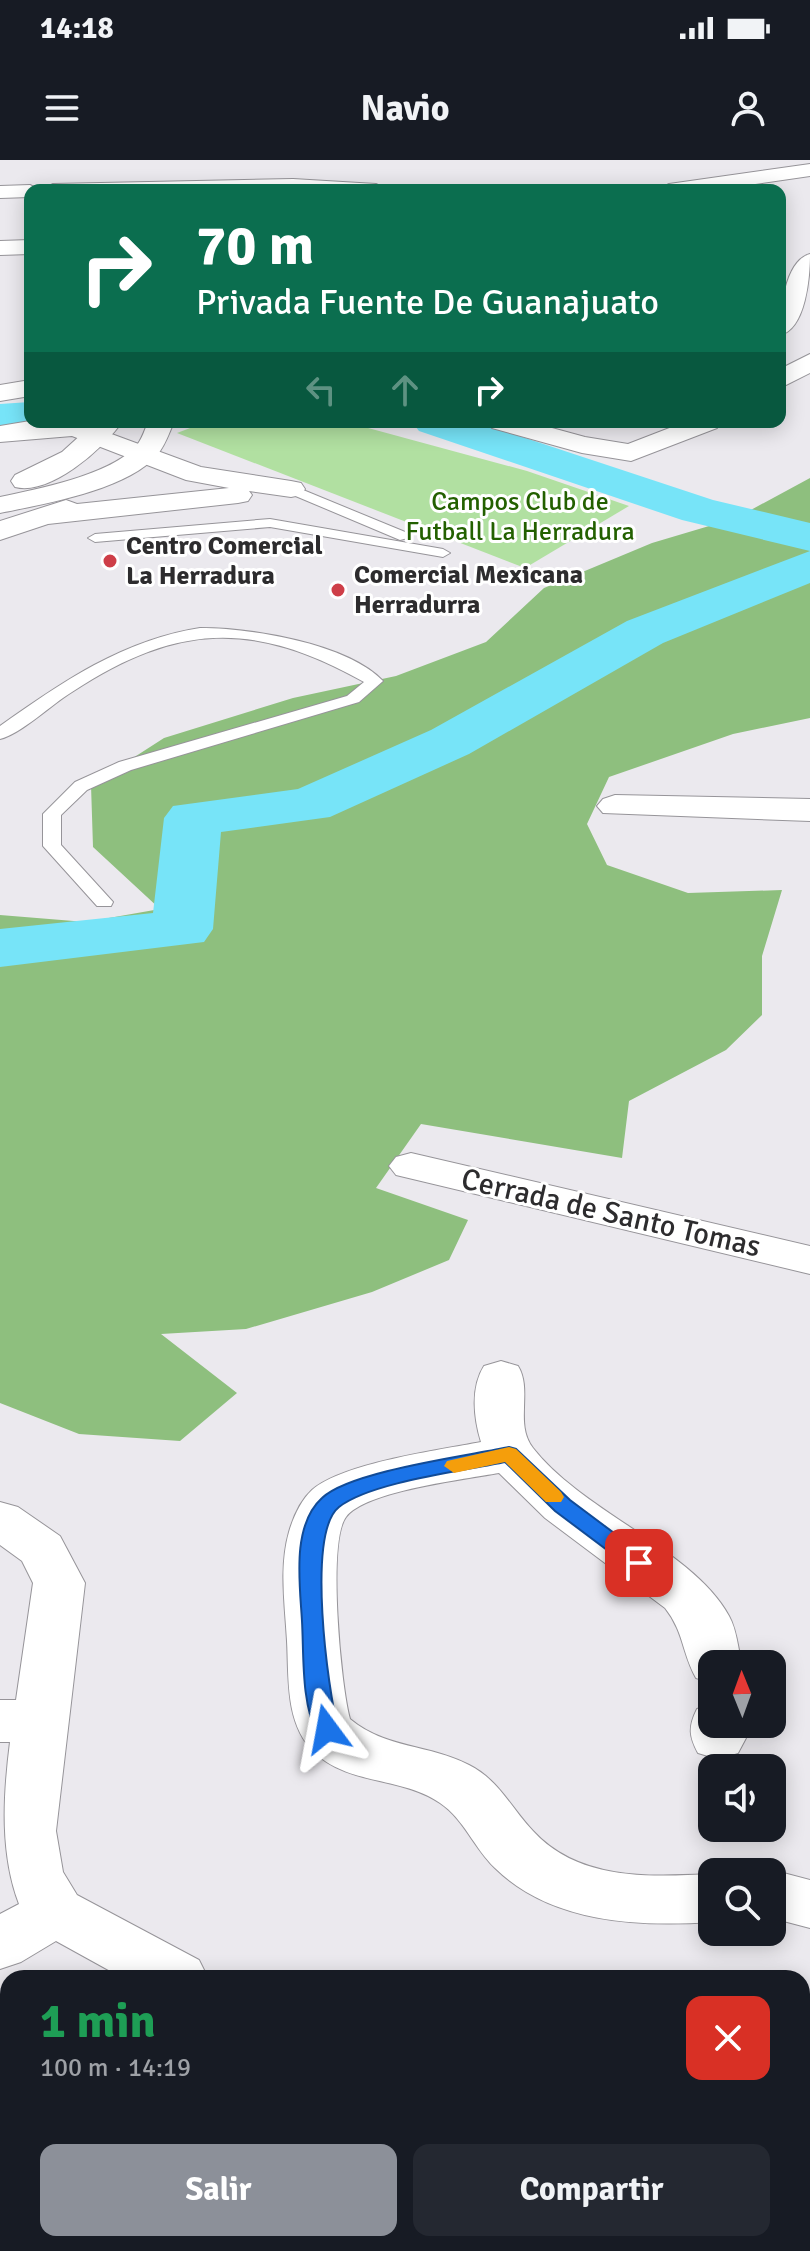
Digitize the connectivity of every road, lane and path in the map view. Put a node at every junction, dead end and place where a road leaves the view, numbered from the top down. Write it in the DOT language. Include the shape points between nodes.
graph roads {
  1 [pos="810,170"];
  2 [pos="711,184"];
  3 [pos="810,184"];
  4 [pos="786,188"];
  5 [pos="24,191"];
  6 [pos="0,192"];
  7 [pos="24,247"];
  8 [pos="0,248"];
  9 [pos="0,255"];
  10 [pos="24,255"];
  11 [pos="810,261"];
  12 [pos="786,315"];
  13 [pos="810,362"];
  14 [pos="786,376"];
  15 [pos="24,389"];
  16 [pos="0,393"];
  17 [pos="158,428"];
  18 [pos="522,428"];
  19 [pos="693,428"];
  20 [pos="101,432"];
  21 [pos="0,434"];
  22 [pos="145,453"];
  23 [pos="196,474"];
  24 [pos="11,486"];
  25 [pos="291,489"];
  26 [pos="0,505"];
  27 [pos="45,506"];
  28 [pos="330,506"];
  29 [pos="270,523"];
  30 [pos="0,531"];
  31 [pos="95,538"];
  32 [pos="0,734"];
  33 [pos="615,806"];
  34 [pos="810,810"];
  35 [pos="104,902"];
  36 [pos="411,1166"];
  37 [pos="810,1260"];
  38 [pos="501,1377"];
  39 [pos="509,1454"];
  40 [pos="0,1520"];
  41 [pos="712,1650"];
  42 [pos="20,1721"];
  43 [pos="786,1898"];
  44 [pos="698,1899"];
  45 [pos="810,1904"];
  46 [pos="56,1912"];
  47 [pos="0,1944"];
  48 [pos="162,1970"];
  1 -- 2 [label="street"];
  3 -- 4 [label="street"];
  5 -- 6 [label="street"];
  7 -- 8 [label="street"];
  9 -- 10 [label="street"];
  11 -- 12 [label="street"];
  13 -- 14 [label="street"];
  15 -- 16 [label="street"];
  17 -- 22 [label="street"];
  18 -- 19 [label="street" via="631,453"];
  20 -- 21 [label="street" via="58,428"];
  20 -- 22 [label="street"];
  20 -- 24 [label="street" via="43,476"];
  22 -- 23 [label="street"];
  22 -- 27 [label="street"];
  23 -- 25 [label="street"];
  23 -- 27 [label="street"];
  24 -- 27 [label="street"];
  25 -- 27 [label="street"];
  25 -- 28 [label="lane"];
  26 -- 27 [label="street"];
  27 -- 30 [label="street"];
  28 -- 29 [label="lane"];
  28 -- 29 [label="lane" via="443,553"];
  29 -- 31 [label="lane"];
  32 -- 35 [label="lane" via="142,646 204,632 281,640 341,660 375,681 353,699 125,766 81,786 52,814 52,846"];
  33 -- 34 [label="street"];
  36 -- 37 [label="street, Cerrada de Santo Tomas"];
  38 -- 39 [label="street" via="499,1422"];
  39 -- 41 [label="street" via="563,1506 684,1595 705,1621"];
  39 -- 44 [label="street" via="358,1487 329,1503 316,1527 309,1569 318,1697 327,1729 354,1752 422,1768 464,1789 515,1851 546,1875 606,1896 664,1902"];
  40 -- 42 [label="street" via="42,1549 59,1583"];
  42 -- 46 [label="street" via="34,1877"];
  43 -- 45 [label="street"];
  46 -- 47 [label="street"];
  46 -- 48 [label="street"];
}
